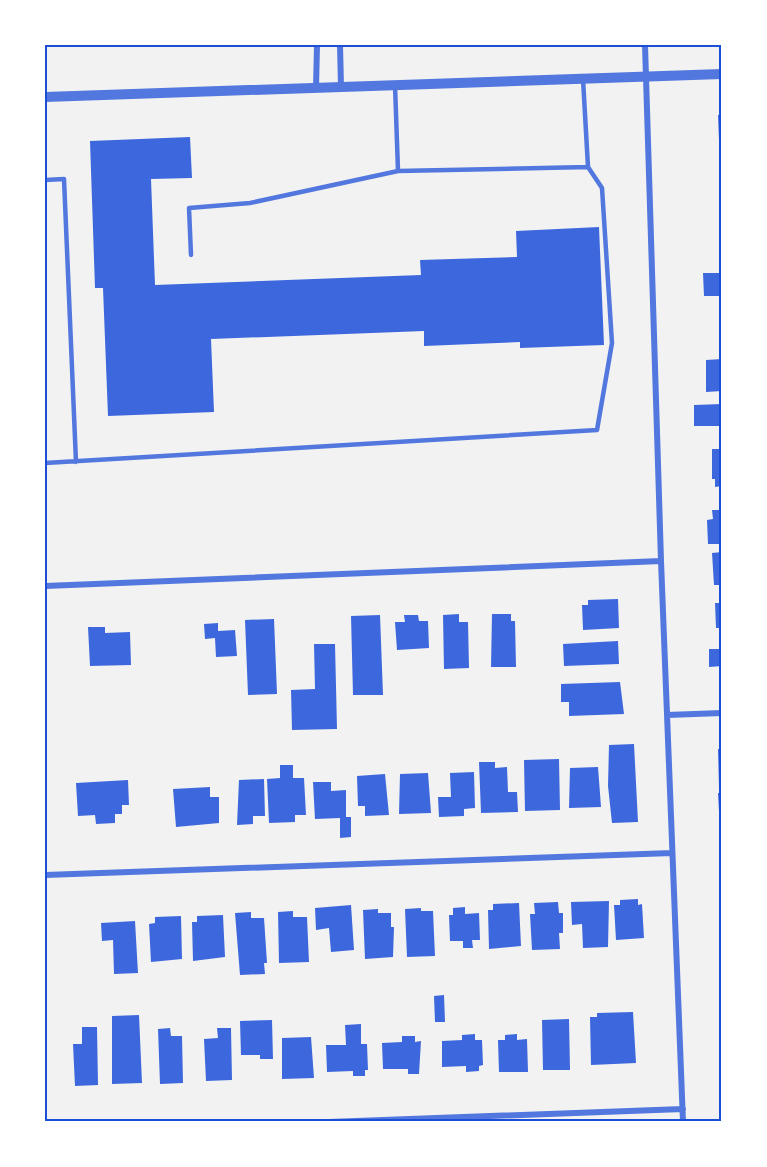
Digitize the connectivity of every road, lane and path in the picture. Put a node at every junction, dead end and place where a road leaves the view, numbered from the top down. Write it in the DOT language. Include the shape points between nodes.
graph roads {
  1 [pos="317,45"];
  2 [pos="340,45"];
  3 [pos="645,45"];
  4 [pos="722,75"];
  5 [pos="646,78"];
  6 [pos="583,80"];
  7 [pos="395,85"];
  8 [pos="341,87"];
  9 [pos="316,88"];
  10 [pos="45,97"];
  11 [pos="588,167"];
  12 [pos="398,171"];
  13 [pos="45,180"];
  14 [pos="191,255"];
  15 [pos="76,462"];
  16 [pos="45,463"];
  17 [pos="661,561"];
  18 [pos="45,586"];
  19 [pos="722,713"];
  20 [pos="667,715"];
  21 [pos="672,853"];
  22 [pos="45,875"];
  23 [pos="683,1109"];
  24 [pos="329,1122"];
  25 [pos="683,1122"];
  1 -- 9 [label="street"];
  2 -- 8 [label="street"];
  3 -- 5 [label="street"];
  4 -- 5 [label="street"];
  5 -- 6 [label="street"];
  5 -- 17 [label="street"];
  6 -- 7 [label="street"];
  6 -- 11 [label="lane"];
  7 -- 8 [label="street"];
  7 -- 12 [label="lane"];
  8 -- 9 [label="street"];
  9 -- 10 [label="street"];
  11 -- 12 [label="lane"];
  11 -- 15 [label="lane" via="602,188 612,343 597,430"];
  12 -- 14 [label="lane" via="250,203 189,208"];
  13 -- 15 [label="lane" via="64,179"];
  15 -- 16 [label="lane"];
  17 -- 18 [label="street"];
  17 -- 20 [label="street"];
  19 -- 20 [label="street"];
  20 -- 21 [label="street"];
  21 -- 22 [label="street"];
  21 -- 23 [label="street"];
  23 -- 24 [label="street"];
  23 -- 25 [label="street"];
}
